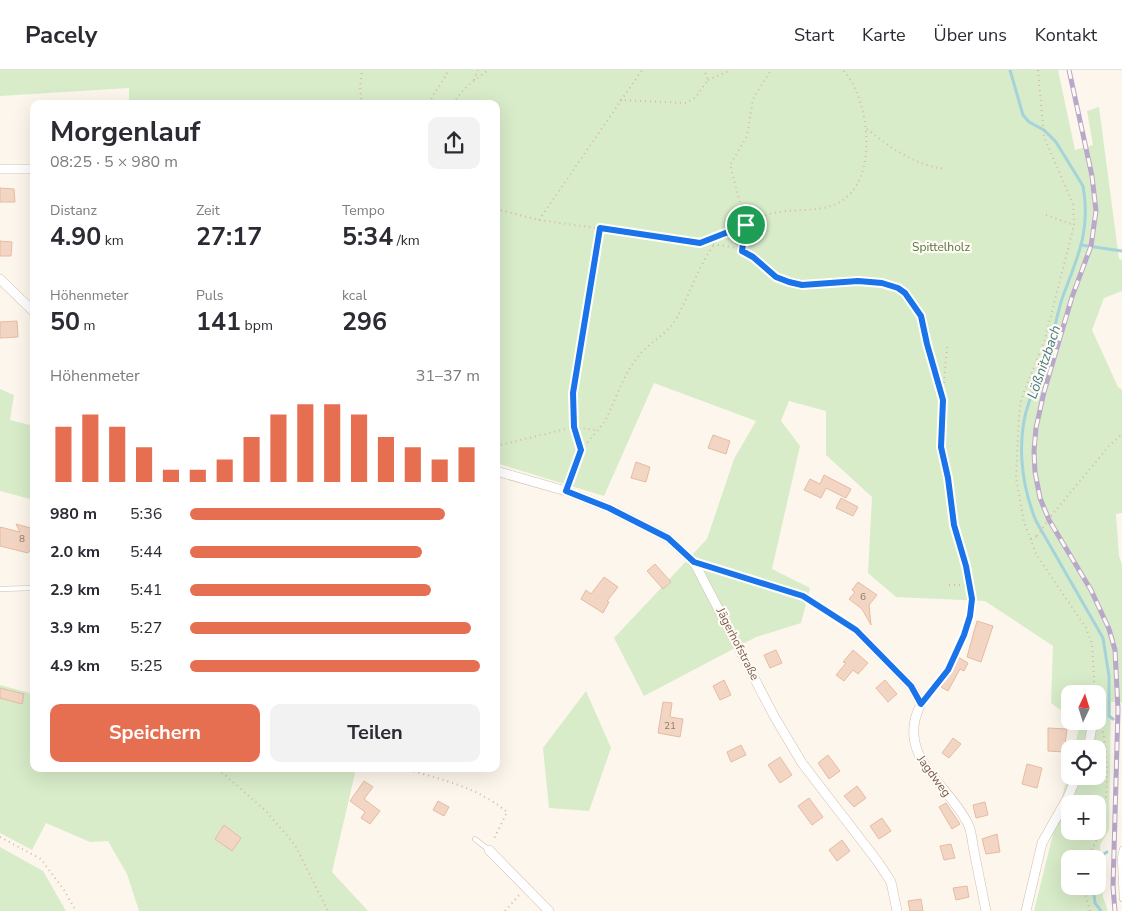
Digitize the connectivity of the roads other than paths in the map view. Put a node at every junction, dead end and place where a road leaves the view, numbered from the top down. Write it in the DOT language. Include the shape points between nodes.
graph roads {
  1 [pos="0,169"];
  2 [pos="30,169"];
  3 [pos="0,279"];
  4 [pos="30,308"];
  5 [pos="500,472"];
  6 [pos="30,588"];
  7 [pos="0,589"];
  8 [pos="972,599"];
  9 [pos="856,630"];
  10 [pos="921,704"];
  11 [pos="1073,785"];
  12 [pos="476,839"];
  13 [pos="1122,849"];
  14 [pos="489,850"];
  15 [pos="1122,899"];
  16 [pos="549,911"];
  17 [pos="897,911"];
  18 [pos="986,911"];
  19 [pos="1026,911"];
  1 -- 2 [label="street"];
  3 -- 4 [label="street"];
  5 -- 17 [label="street, Jägerhofstraße" via="566,491 609,508 668,538 694,562 802,763 891,882"];
  6 -- 7 [label="lane"];
  8 -- 10 [label="lane" via="964,635 948,670"];
  9 -- 10 [label="street" via="911,686"];
  10 -- 18 [label="street, Jagdweg" via="913,731 916,751 962,812 969,827"];
  11 -- 19 [label="street" via="1042,843"];
  12 -- 14 [label="lane"];
  13 -- 15 [label="lane"];
  14 -- 16 [label="street"];
}
